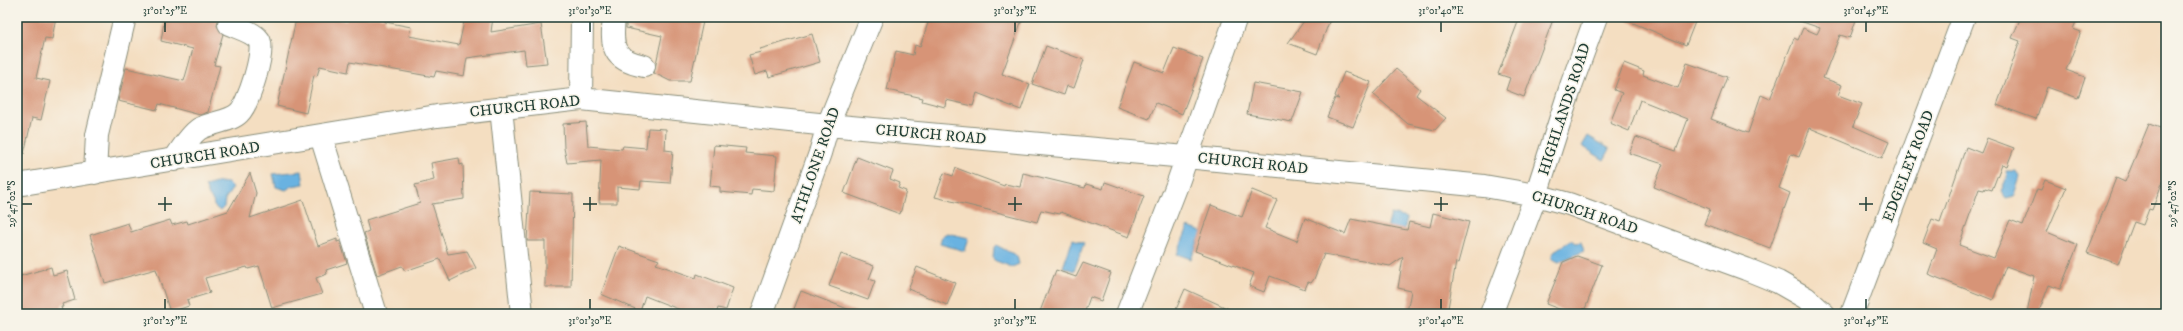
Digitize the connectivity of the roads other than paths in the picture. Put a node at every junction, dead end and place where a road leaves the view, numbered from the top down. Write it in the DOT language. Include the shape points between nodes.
graph roads {
  1 [pos="125,17"];
  2 [pos="582,17"];
  3 [pos="614,17"];
  4 [pos="872,17"];
  5 [pos="1236,17"];
  6 [pos="1596,17"];
  7 [pos="1964,17"];
  8 [pos="229,24"];
  9 [pos="644,66"];
  10 [pos="581,99"];
  11 [pos="501,108"];
  12 [pos="828,125"];
  13 [pos="321,136"];
  14 [pos="1186,157"];
  15 [pos="174,160"];
  16 [pos="95,172"];
  17 [pos="17,185"];
  18 [pos="1536,195"];
  19 [pos="376,314"];
  20 [pos="522,314"];
  21 [pos="762,314"];
  22 [pos="1127,314"];
  23 [pos="1491,314"];
  24 [pos="1824,314"];
  25 [pos="1852,314"];
  1 -- 16 [label="street" via="97,135"];
  2 -- 10 [label="street"];
  3 -- 9 [label="street" via="612,36 618,54 630,63"];
  4 -- 12 [label="street, ATHLONE ROAD"];
  5 -- 14 [label="street"];
  6 -- 18 [label="street, HIGHLANDS ROAD"];
  7 -- 25 [label="street, EDGELEY ROAD"];
  8 -- 15 [label="street" via="254,36 261,45 260,60 245,104 238,115 194,133"];
  10 -- 11 [label="street, CHURCH ROAD"];
  10 -- 12 [label="street, CHURCH ROAD"];
  11 -- 13 [label="street, CHURCH ROAD"];
  11 -- 20 [label="street"];
  12 -- 14 [label="street, CHURCH ROAD"];
  12 -- 21 [label="street, ATHLONE ROAD"];
  13 -- 15 [label="street, CHURCH ROAD"];
  13 -- 19 [label="street"];
  14 -- 18 [label="street, CHURCH ROAD" via="1484,186"];
  14 -- 22 [label="street"];
  15 -- 16 [label="street, CHURCH ROAD"];
  16 -- 17 [label="street, CHURCH ROAD"];
  18 -- 23 [label="street, HIGHLANDS ROAD"];
  18 -- 24 [label="street, CHURCH ROAD" via="1600,215 1752,271 1806,298"];
}
